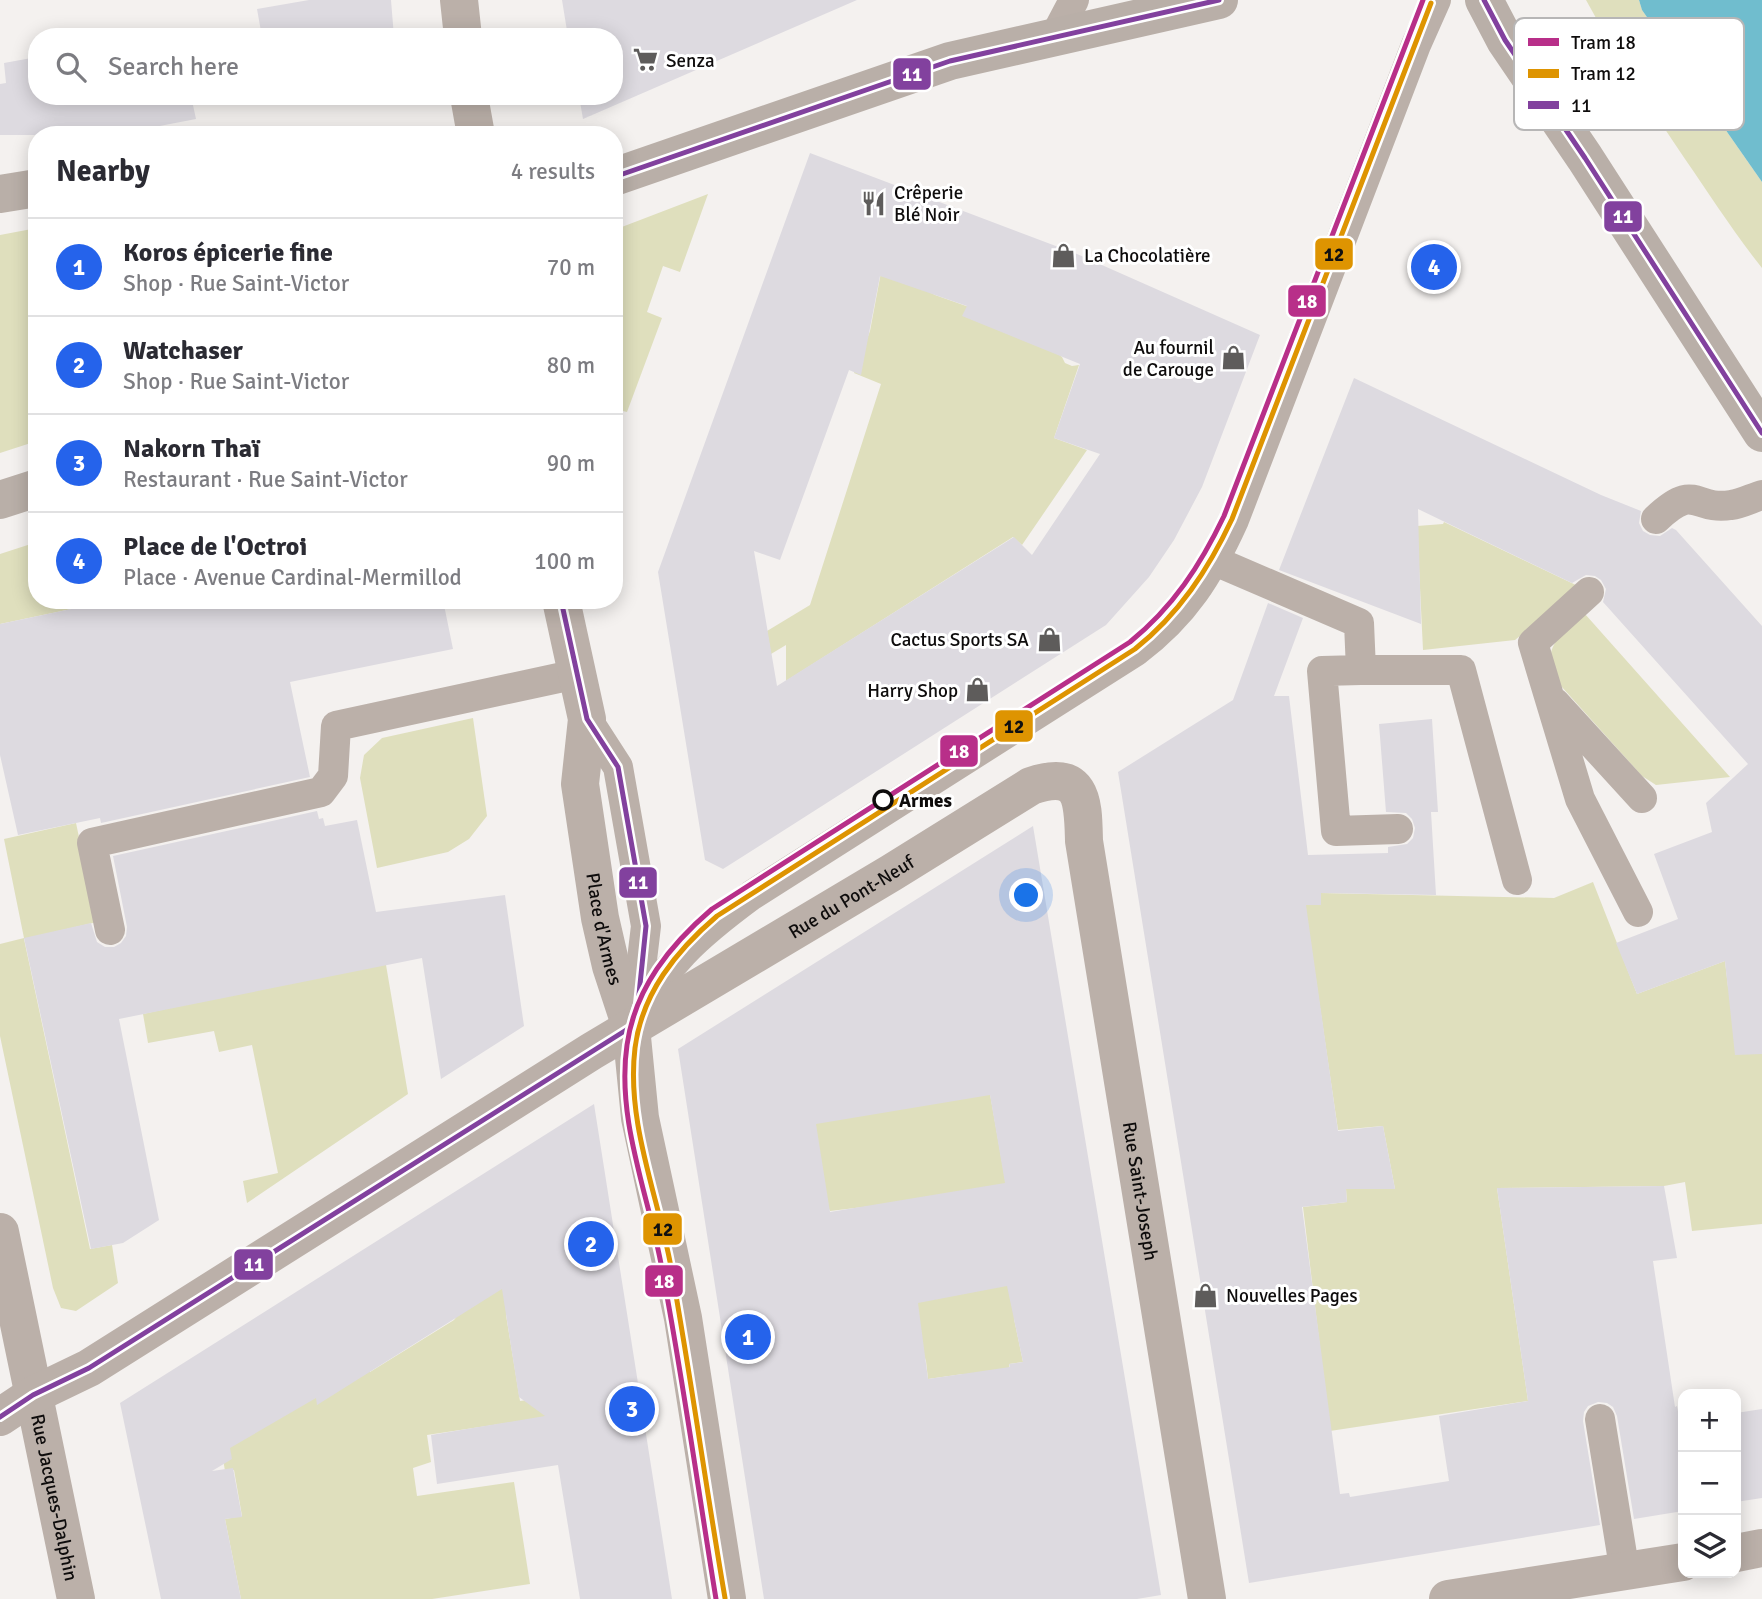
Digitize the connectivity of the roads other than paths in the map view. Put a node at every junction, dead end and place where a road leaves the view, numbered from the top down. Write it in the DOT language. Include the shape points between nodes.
graph roads {
  1 [pos="459,0"];
  2 [pos="1074,0"];
  3 [pos="1219,0"];
  4 [pos="1436,0"];
  5 [pos="1483,0"];
  6 [pos="462,28"];
  7 [pos="1055,36"];
  8 [pos="1514,53"];
  9 [pos="471,105"];
  10 [pos="474,126"];
  11 [pos="1566,130"];
  12 [pos="626,173"];
  13 [pos="28,189"];
  14 [pos="0,194"];
  15 [pos="1762,433"];
  16 [pos="28,491"];
  17 [pos="1762,495"];
  18 [pos="0,500"];
  19 [pos="1656,519"];
  20 [pos="1215,561"];
  21 [pos="1589,592"];
  22 [pos="563,609"];
  23 [pos="1361,670"];
  24 [pos="577,674"];
  25 [pos="1550,698"];
  26 [pos="1073,786"];
  27 [pos="1642,798"];
  28 [pos="1398,829"];
  29 [pos="1517,880"];
  30 [pos="1638,912"];
  31 [pos="110,930"];
  32 [pos="631,1027"];
  33 [pos="0,1232"];
  34 [pos="33,1395"];
  35 [pos="0,1417"];
  36 [pos="1600,1419"];
  37 [pos="1762,1548"];
  38 [pos="1741,1552"];
  39 [pos="1678,1563"];
  40 [pos="1625,1573"];
  41 [pos="76,1599"];
  42 [pos="727,1599"];
  43 [pos="1207,1599"];
  44 [pos="1448,1599"];
  1 -- 6 [label="street"];
  2 -- 7 [label="lane"];
  3 -- 7 [label="street"];
  4 -- 20 [label="lane, Rue du Pont-Neuf"];
  5 -- 8 [label="street"];
  7 -- 12 [label="street" via="950,61"];
  9 -- 10 [label="street"];
  11 -- 15 [label="street"];
  13 -- 14 [label="street"];
  16 -- 18 [label="street"];
  17 -- 19 [label="lane" via="1730,505 1689,498 1672,504"];
  20 -- 23 [label="lane" via="1359,623"];
  20 -- 32 [label="lane, Rue du Pont-Neuf" via="1182,611 1136,651 718,920 666,971"];
  21 -- 25 [label="lane" via="1533,643"];
  22 -- 24 [label="street, Place d'Armes"];
  23 -- 28 [label="lane" via="1322,671 1336,831"];
  23 -- 29 [label="lane" via="1461,670"];
  24 -- 31 [label="lane" via="336,726 333,776 321,792 92,843"];
  24 -- 32 [label="street, Place d'Armes" via="587,719 580,785 600,918"];
  25 -- 27 [label="lane"];
  25 -- 30 [label="lane" via="1580,799"];
  26 -- 32 [label="street, Rue du Pont-Neuf" via="1050,781 1031,786"];
  26 -- 43 [label="street, Rue Saint-Joseph" via="1083,806 1084,841"];
  32 -- 34 [label="street, Rue du Pont-Neuf" via="89,1368"];
  32 -- 42 [label="street, Place d'Armes" via="640,1118 683,1318"];
  33 -- 34 [label="street, Rue Jacques-Dalphin"];
  34 -- 35 [label="street, Rue du Pont-Neuf"];
  34 -- 41 [label="street, Rue Jacques-Dalphin"];
  36 -- 40 [label="lane"];
  37 -- 38 [label="street"];
  39 -- 40 [label="street"];
  40 -- 44 [label="street"];
}
